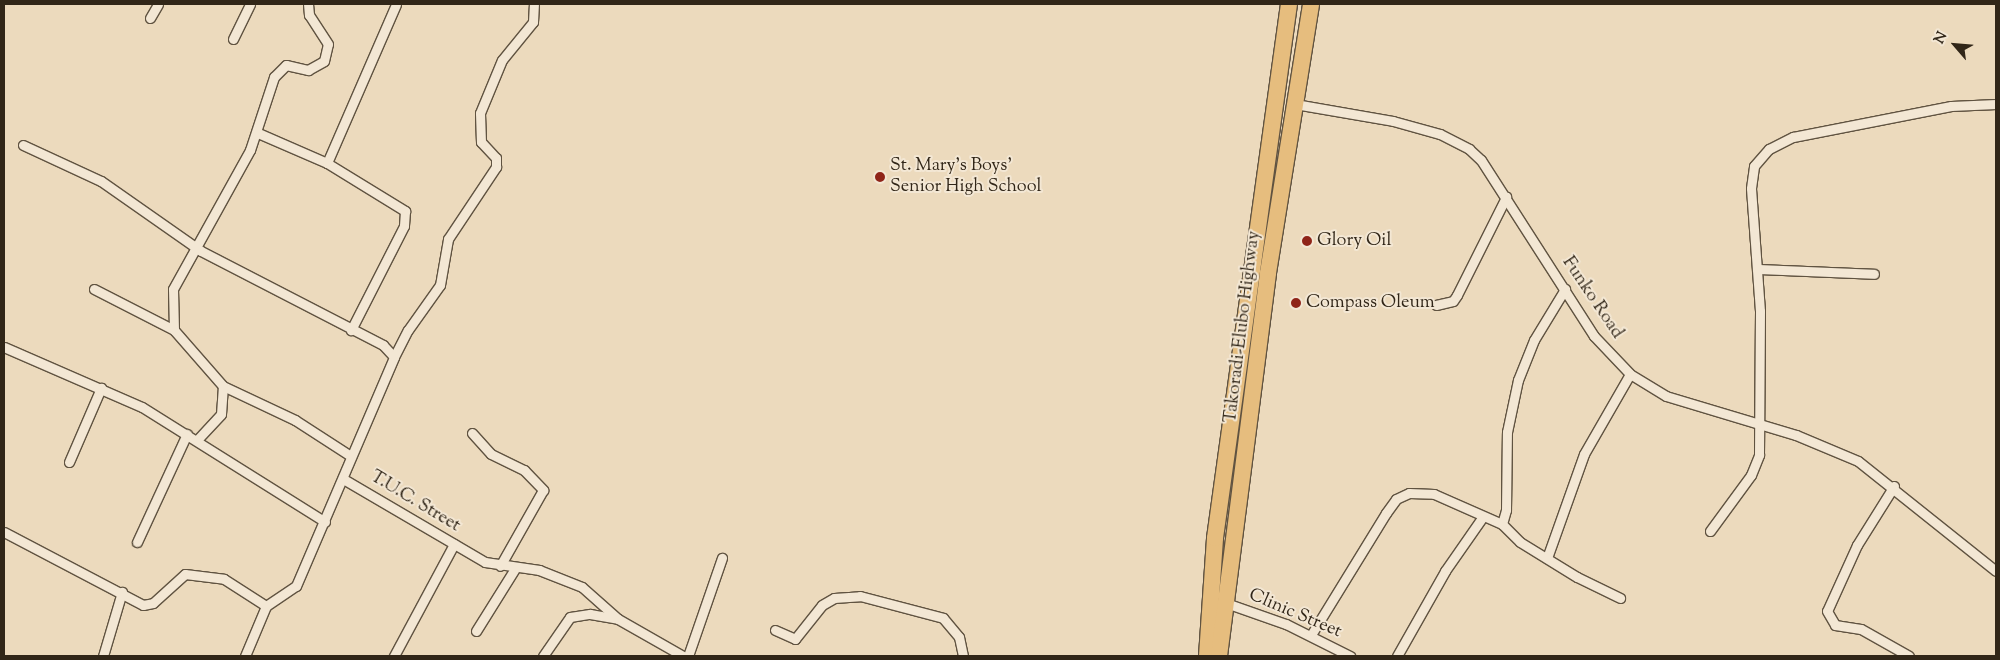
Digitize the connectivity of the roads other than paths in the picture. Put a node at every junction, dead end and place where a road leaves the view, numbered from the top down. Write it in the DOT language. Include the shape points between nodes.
graph roads {
  1 [pos="158,4"];
  2 [pos="250,4"];
  3 [pos="308,4"];
  4 [pos="396,4"];
  5 [pos="534,4"];
  6 [pos="1289,4"];
  7 [pos="1311,4"];
  8 [pos="150,18"];
  9 [pos="233,39"];
  10 [pos="1295,104"];
  11 [pos="1996,104"];
  12 [pos="258,133"];
  13 [pos="23,145"];
  14 [pos="327,163"];
  15 [pos="1506,197"];
  16 [pos="197,248"];
  17 [pos="1756,269"];
  18 [pos="1874,274"];
  19 [pos="94,289"];
  20 [pos="1565,289"];
  21 [pos="1436,304"];
  22 [pos="174,330"];
  23 [pos="351,330"];
  24 [pos="4,347"];
  25 [pos="394,357"];
  26 [pos="1630,374"];
  27 [pos="223,386"];
  28 [pos="101,388"];
  29 [pos="1760,426"];
  30 [pos="472,433"];
  31 [pos="187,434"];
  32 [pos="197,440"];
  33 [pos="349,455"];
  34 [pos="69,462"];
  35 [pos="345,480"];
  36 [pos="1894,486"];
  37 [pos="1482,518"];
  38 [pos="325,522"];
  39 [pos="1502,524"];
  40 [pos="1710,531"];
  41 [pos="4,532"];
  42 [pos="137,542"];
  43 [pos="454,544"];
  44 [pos="722,558"];
  45 [pos="1547,558"];
  46 [pos="500,566"];
  47 [pos="516,567"];
  48 [pos="1996,571"];
  49 [pos="122,592"];
  50 [pos="1620,598"];
  51 [pos="1226,603"];
  52 [pos="266,606"];
  53 [pos="618,619"];
  54 [pos="775,630"];
  55 [pos="476,631"];
  56 [pos="1311,635"];
  57 [pos="103,656"];
  58 [pos="245,656"];
  59 [pos="394,656"];
  60 [pos="543,656"];
  61 [pos="683,656"];
  62 [pos="688,656"];
  63 [pos="963,656"];
  64 [pos="1207,656"];
  65 [pos="1219,656"];
  66 [pos="1350,656"];
  67 [pos="1397,656"];
  68 [pos="1909,656"];
  1 -- 8 [label="street"];
  2 -- 9 [label="street"];
  3 -- 12 [label="street" via="309,15 328,44 324,61 308,70 280,68 264,97"];
  4 -- 14 [label="street"];
  5 -- 25 [label="street" via="532,22 502,60 480,113 480,142 496,158 496,167 448,239 440,285 408,330"];
  6 -- 64 [label="highway, Takoradi-Elubo Highway" via="1214,538"];
  7 -- 10 [label="highway, Takoradi-Elubo Highway"];
  10 -- 15 [label="street, Funko Road" via="1393,121 1456,140 1481,160"];
  10 -- 51 [label="highway, Takoradi-Elubo Highway"];
  11 -- 17 [label="street" via="1932,110 1794,137 1769,149 1754,166 1751,180"];
  12 -- 14 [label="street"];
  12 -- 16 [label="street"];
  13 -- 16 [label="street" via="133,199"];
  14 -- 23 [label="street" via="405,211 406,216"];
  15 -- 20 [label="street, Funko Road"];
  15 -- 21 [label="street" via="1453,301"];
  16 -- 22 [label="street" via="173,289"];
  16 -- 23 [label="street"];
  17 -- 18 [label="street"];
  17 -- 29 [label="street"];
  19 -- 22 [label="street"];
  20 -- 26 [label="street, Funko Road" via="1594,336"];
  20 -- 39 [label="street" via="1539,332 1518,380 1507,432 1506,510"];
  22 -- 27 [label="street"];
  23 -- 25 [label="street" via="383,345"];
  24 -- 28 [label="street"];
  25 -- 33 [label="street"];
  26 -- 29 [label="street, Funko Road" via="1666,396"];
  26 -- 45 [label="street" via="1584,454"];
  27 -- 32 [label="street" via="221,414"];
  27 -- 33 [label="street" via="295,420"];
  28 -- 31 [label="street"];
  28 -- 34 [label="street"];
  29 -- 36 [label="street, Funko Road" via="1830,448"];
  29 -- 40 [label="street" via="1759,455 1751,475"];
  30 -- 46 [label="street" via="490,454 524,470 542,490"];
  31 -- 32 [label="street"];
  31 -- 42 [label="street"];
  32 -- 38 [label="street"];
  33 -- 35 [label="street"];
  35 -- 38 [label="street, T.U.C. Street"];
  35 -- 43 [label="street, T.U.C. Street"];
  36 -- 48 [label="street, Funko Road"];
  36 -- 68 [label="street" via="1856,545 1827,611 1835,625 1862,629"];
  37 -- 39 [label="street"];
  37 -- 56 [label="street" via="1434,494 1402,494 1375,530"];
  37 -- 67 [label="street" via="1445,571"];
  38 -- 52 [label="street, T.U.C. Street" via="296,586"];
  39 -- 45 [label="street"];
  41 -- 49 [label="street"];
  43 -- 46 [label="street, T.U.C. Street"];
  43 -- 59 [label="street"];
  44 -- 62 [label="street"];
  45 -- 50 [label="street"];
  46 -- 47 [label="street, T.U.C. Street"];
  47 -- 53 [label="street, T.U.C. Street" via="539,570 582,587"];
  47 -- 55 [label="street"];
  49 -- 52 [label="street" via="143,604 153,603 185,574 204,574 237,585"];
  49 -- 57 [label="street"];
  51 -- 56 [label="street, Clinic Street"];
  51 -- 65 [label="highway, Takoradi-Elubo Highway"];
  52 -- 58 [label="street"];
  53 -- 60 [label="street" via="590,614 570,617"];
  53 -- 61 [label="street, T.U.C. Street"];
  54 -- 63 [label="street" via="796,639 822,605 834,598 860,596 943,618 960,637"];
  56 -- 66 [label="street, Clinic Street"];
}
